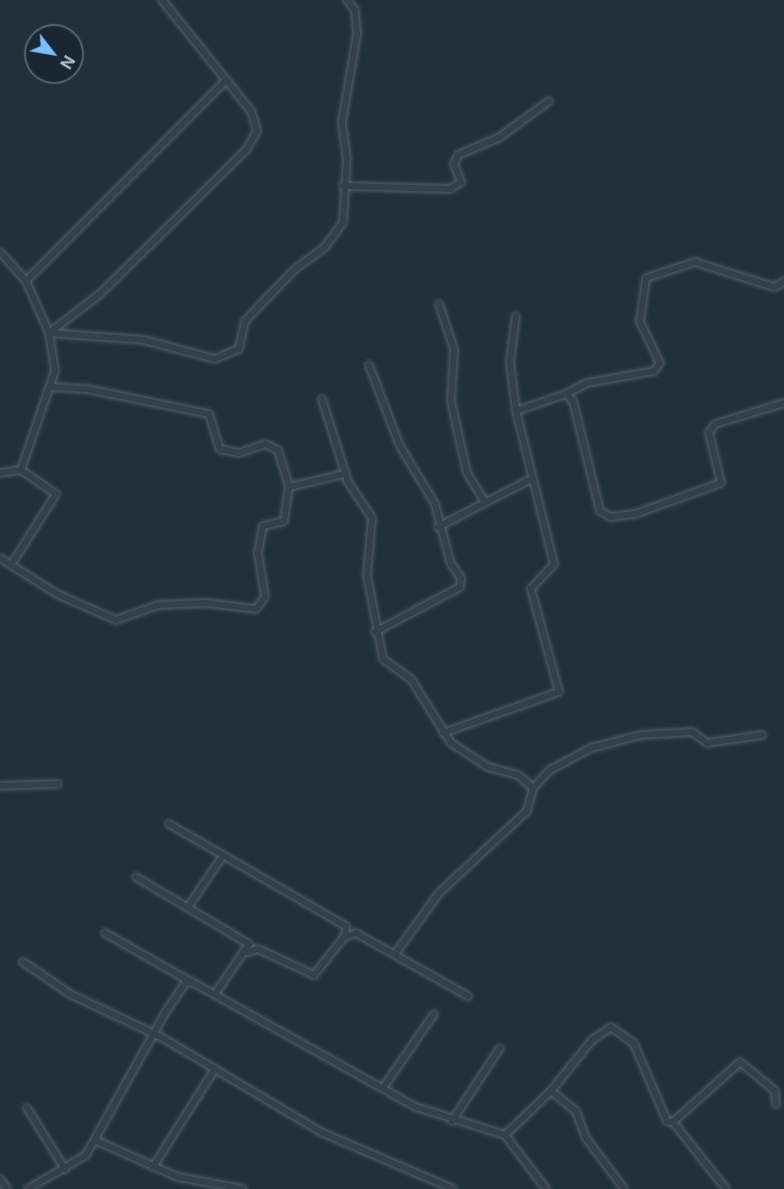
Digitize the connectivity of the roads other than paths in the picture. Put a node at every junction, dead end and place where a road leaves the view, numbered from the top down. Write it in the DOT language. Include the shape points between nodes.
graph roads {
  1 [pos="162,0"];
  2 [pos="347,0"];
  3 [pos="226,80"];
  4 [pos="549,101"];
  5 [pos="343,186"];
  6 [pos="0,252"];
  7 [pos="26,281"];
  8 [pos="784,282"];
  9 [pos="439,304"];
  10 [pos="516,316"];
  11 [pos="49,333"];
  12 [pos="369,365"];
  13 [pos="50,387"];
  14 [pos="566,394"];
  15 [pos="321,399"];
  16 [pos="784,403"];
  17 [pos="516,411"];
  18 [pos="21,470"];
  19 [pos="0,472"];
  20 [pos="344,474"];
  21 [pos="531,479"];
  22 [pos="289,487"];
  23 [pos="484,500"];
  24 [pos="438,527"];
  25 [pos="0,558"];
  26 [pos="11,565"];
  27 [pos="375,632"];
  28 [pos="443,733"];
  29 [pos="762,735"];
  30 [pos="58,784"];
  31 [pos="0,786"];
  32 [pos="533,788"];
  33 [pos="168,824"];
  34 [pos="222,857"];
  35 [pos="136,876"];
  36 [pos="188,907"];
  37 [pos="105,933"];
  38 [pos="345,937"];
  39 [pos="247,952"];
  40 [pos="395,954"];
  41 [pos="23,962"];
  42 [pos="192,982"];
  43 [pos="215,994"];
  44 [pos="468,996"];
  45 [pos="434,1014"];
  46 [pos="154,1035"];
  47 [pos="500,1048"];
  48 [pos="215,1069"];
  49 [pos="383,1088"];
  50 [pos="551,1091"];
  51 [pos="776,1104"];
  52 [pos="27,1108"];
  53 [pos="452,1121"];
  54 [pos="673,1122"];
  55 [pos="505,1135"];
  56 [pos="97,1141"];
  57 [pos="153,1167"];
  58 [pos="65,1169"];
  59 [pos="0,1179"];
  60 [pos="7,1189"];
  61 [pos="28,1189"];
  62 [pos="243,1189"];
  63 [pos="453,1189"];
  64 [pos="546,1189"];
  65 [pos="624,1189"];
  66 [pos="726,1189"];
  1 -- 3 [label="street"];
  2 -- 5 [label="street" via="355,10 357,34 342,122 347,159"];
  3 -- 7 [label="street"];
  3 -- 11 [label="street" via="251,111 257,131 246,150 100,294"];
  4 -- 5 [label="street" via="500,137 458,155 454,164 461,182 450,189"];
  5 -- 11 [label="street" via="343,222 325,247 295,269 245,321 239,350 229,357 215,359 144,340"];
  6 -- 7 [label="street"];
  7 -- 11 [label="street"];
  8 -- 14 [label="street" via="774,286 695,262 646,278 640,322 660,363 654,371 587,383"];
  9 -- 23 [label="street" via="454,349 451,401 467,473"];
  10 -- 17 [label="street" via="510,362"];
  11 -- 13 [label="street" via="55,371"];
  12 -- 24 [label="street" via="400,446 435,504"];
  13 -- 18 [label="street"];
  13 -- 22 [label="street" via="87,389 209,414 220,449 239,453 266,444 278,450"];
  14 -- 16 [label="street" via="573,401 600,511 612,517 635,514 721,483 709,433 715,424"];
  14 -- 17 [label="street"];
  15 -- 20 [label="street"];
  17 -- 21 [label="street"];
  18 -- 19 [label="street"];
  18 -- 26 [label="street" via="56,494"];
  20 -- 22 [label="street"];
  20 -- 27 [label="street" via="372,518 367,575"];
  21 -- 23 [label="street"];
  21 -- 28 [label="street" via="554,564 533,586 532,596 560,692"];
  22 -- 26 [label="street" via="284,521 262,526 258,553 265,597 256,609 205,603 158,605 116,620"];
  23 -- 24 [label="street"];
  24 -- 27 [label="street" via="461,578 460,587"];
  25 -- 26 [label="street"];
  27 -- 28 [label="street" via="383,659 411,679"];
  28 -- 32 [label="street" via="488,767 518,775"];
  29 -- 32 [label="street" via="707,743 692,732 641,735 591,748 550,771"];
  30 -- 31 [label="street"];
  32 -- 40 [label="street" via="527,811 439,893"];
  33 -- 34 [label="street"];
  34 -- 36 [label="street"];
  34 -- 38 [label="street" via="346,926"];
  35 -- 36 [label="street"];
  36 -- 39 [label="street" via="247,942"];
  37 -- 42 [label="street"];
  38 -- 39 [label="street" via="314,975 258,949"];
  38 -- 40 [label="street" via="356,933"];
  39 -- 43 [label="street"];
  40 -- 44 [label="street"];
  41 -- 46 [label="street" via="70,994"];
  42 -- 43 [label="street"];
  42 -- 46 [label="street" via="182,986"];
  43 -- 49 [label="street"];
  45 -- 49 [label="street"];
  46 -- 48 [label="street"];
  46 -- 56 [label="street"];
  47 -- 53 [label="street"];
  48 -- 57 [label="street"];
  48 -- 63 [label="street" via="323,1133"];
  49 -- 53 [label="street"];
  50 -- 54 [label="street" via="592,1040 611,1027 634,1044 658,1110"];
  50 -- 55 [label="street"];
  50 -- 65 [label="street" via="576,1111 586,1138"];
  51 -- 54 [label="street" via="775,1091 740,1062"];
  52 -- 58 [label="street"];
  53 -- 55 [label="street"];
  54 -- 66 [label="street"];
  55 -- 64 [label="street"];
  56 -- 57 [label="street"];
  56 -- 58 [label="street"];
  57 -- 62 [label="street"];
  58 -- 61 [label="street"];
  59 -- 60 [label="street"];
}
